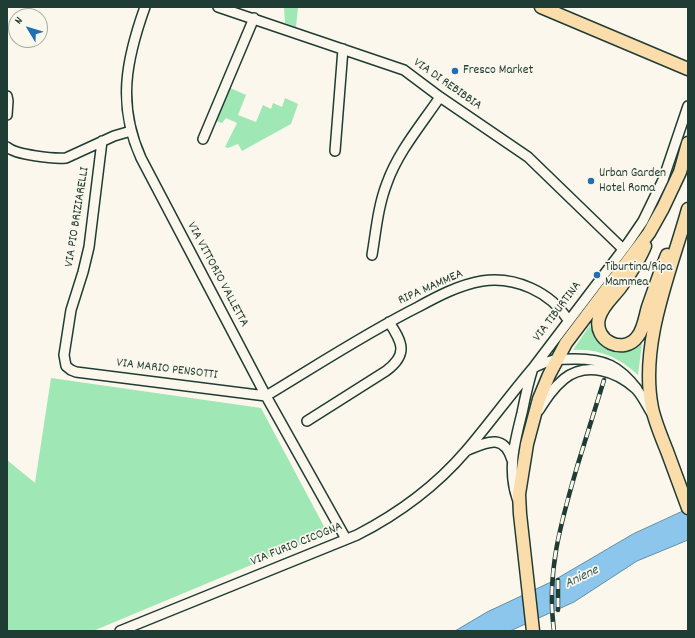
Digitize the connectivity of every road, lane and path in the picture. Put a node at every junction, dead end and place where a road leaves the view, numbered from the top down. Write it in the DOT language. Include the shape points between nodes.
graph roads {
  1 [pos="145,7"];
  2 [pos="218,7"];
  3 [pos="541,7"];
  4 [pos="254,18"];
  5 [pos="343,49"];
  6 [pos="688,69"];
  7 [pos="7,96"];
  8 [pos="440,97"];
  9 [pos="688,106"];
  10 [pos="7,115"];
  11 [pos="131,132"];
  12 [pos="203,139"];
  13 [pos="102,141"];
  14 [pos="688,143"];
  15 [pos="7,147"];
  16 [pos="335,151"];
  17 [pos="688,210"];
  18 [pos="648,233"];
  19 [pos="623,249"];
  20 [pos="372,255"];
  21 [pos="568,320"];
  22 [pos="389,322"];
  23 [pos="558,358"];
  24 [pos="66,366"];
  25 [pos="533,368"];
  26 [pos="637,389"];
  27 [pos="266,396"];
  28 [pos="534,418"];
  29 [pos="654,418"];
  30 [pos="307,421"];
  31 [pos="465,452"];
  32 [pos="513,462"];
  33 [pos="519,505"];
  34 [pos="688,508"];
  35 [pos="346,539"];
  36 [pos="120,631"];
  37 [pos="533,631"];
  1 -- 11 [label="street, VIA VITTORIO VALLETTA" via="132,43 128,70"];
  2 -- 4 [label="street, VIA DI REBIBBIA"];
  3 -- 6 [label="main road"];
  4 -- 5 [label="street, VIA DI REBIBBIA"];
  4 -- 12 [label="street"];
  5 -- 8 [label="street, VIA DI REBIBBIA" via="398,67"];
  5 -- 16 [label="street"];
  7 -- 10 [label="street"];
  8 -- 19 [label="street, VIA DI REBIBBIA" via="528,157"];
  8 -- 20 [label="street" via="393,169 384,192"];
  9 -- 19 [label="street, VIA TIBURTINA" via="672,158 659,189 643,220"];
  11 -- 13 [label="street"];
  11 -- 27 [label="street, VIA VITTORIO VALLETTA" via="141,158"];
  13 -- 15 [label="street" via="75,155 62,158 17,153"];
  13 -- 24 [label="street, VIA PIO BRIZIARELLI" via="89,247 68,324 64,355"];
  14 -- 18 [label="main road, VIA TIBURTINA" via="679,176"];
  17 -- 18 [label="main road" via="670,245 638,336 629,344 616,345 600,333 599,319 635,266"];
  17 -- 29 [label="main road" via="652,337 649,383"];
  18 -- 23 [label="main road, VIA TIBURTINA" via="577,327"];
  19 -- 21 [label="street, VIA TIBURTINA"];
  21 -- 22 [label="street, RIPA MAMMEA" via="557,305 537,291 506,281 490,280 450,291"];
  21 -- 25 [label="street, VIA TIBURTINA"];
  22 -- 27 [label="street, RIPA MAMMEA"];
  22 -- 30 [label="street, RIPA MAMMEA" via="401,343 400,355 396,362"];
  23 -- 25 [label="street"];
  23 -- 26 [label="street" via="593,359 607,364 621,372"];
  23 -- 28 [label="main road, VIA TIBURTINA" via="542,390"];
  24 -- 27 [label="street, VIA MARIO PENSOTTI" via="76,372"];
  25 -- 31 [label="street, VIA FURIO CICOGNA"];
  25 -- 32 [label="street, VIA TIBURTINA"];
  26 -- 28 [label="street" via="604,371 574,372 553,389"];
  26 -- 29 [label="street"];
  27 -- 35 [label="street, VIA VITTORIO VALLETTA"];
  28 -- 33 [label="main road, VIA TIBURTINA" via="522,467"];
  29 -- 34 [label="main road"];
  31 -- 32 [label="street, VIA FURIO CICOGNA" via="488,442 498,442 508,451"];
  31 -- 35 [label="street, VIA FURIO CICOGNA" via="409,504 381,522"];
  32 -- 33 [label="street, VIA TIBURTINA" via="514,486"];
  33 -- 37 [label="main road, VIA TIBURTINA"];
  35 -- 36 [label="street, VIA FURIO CICOGNA"];
}
